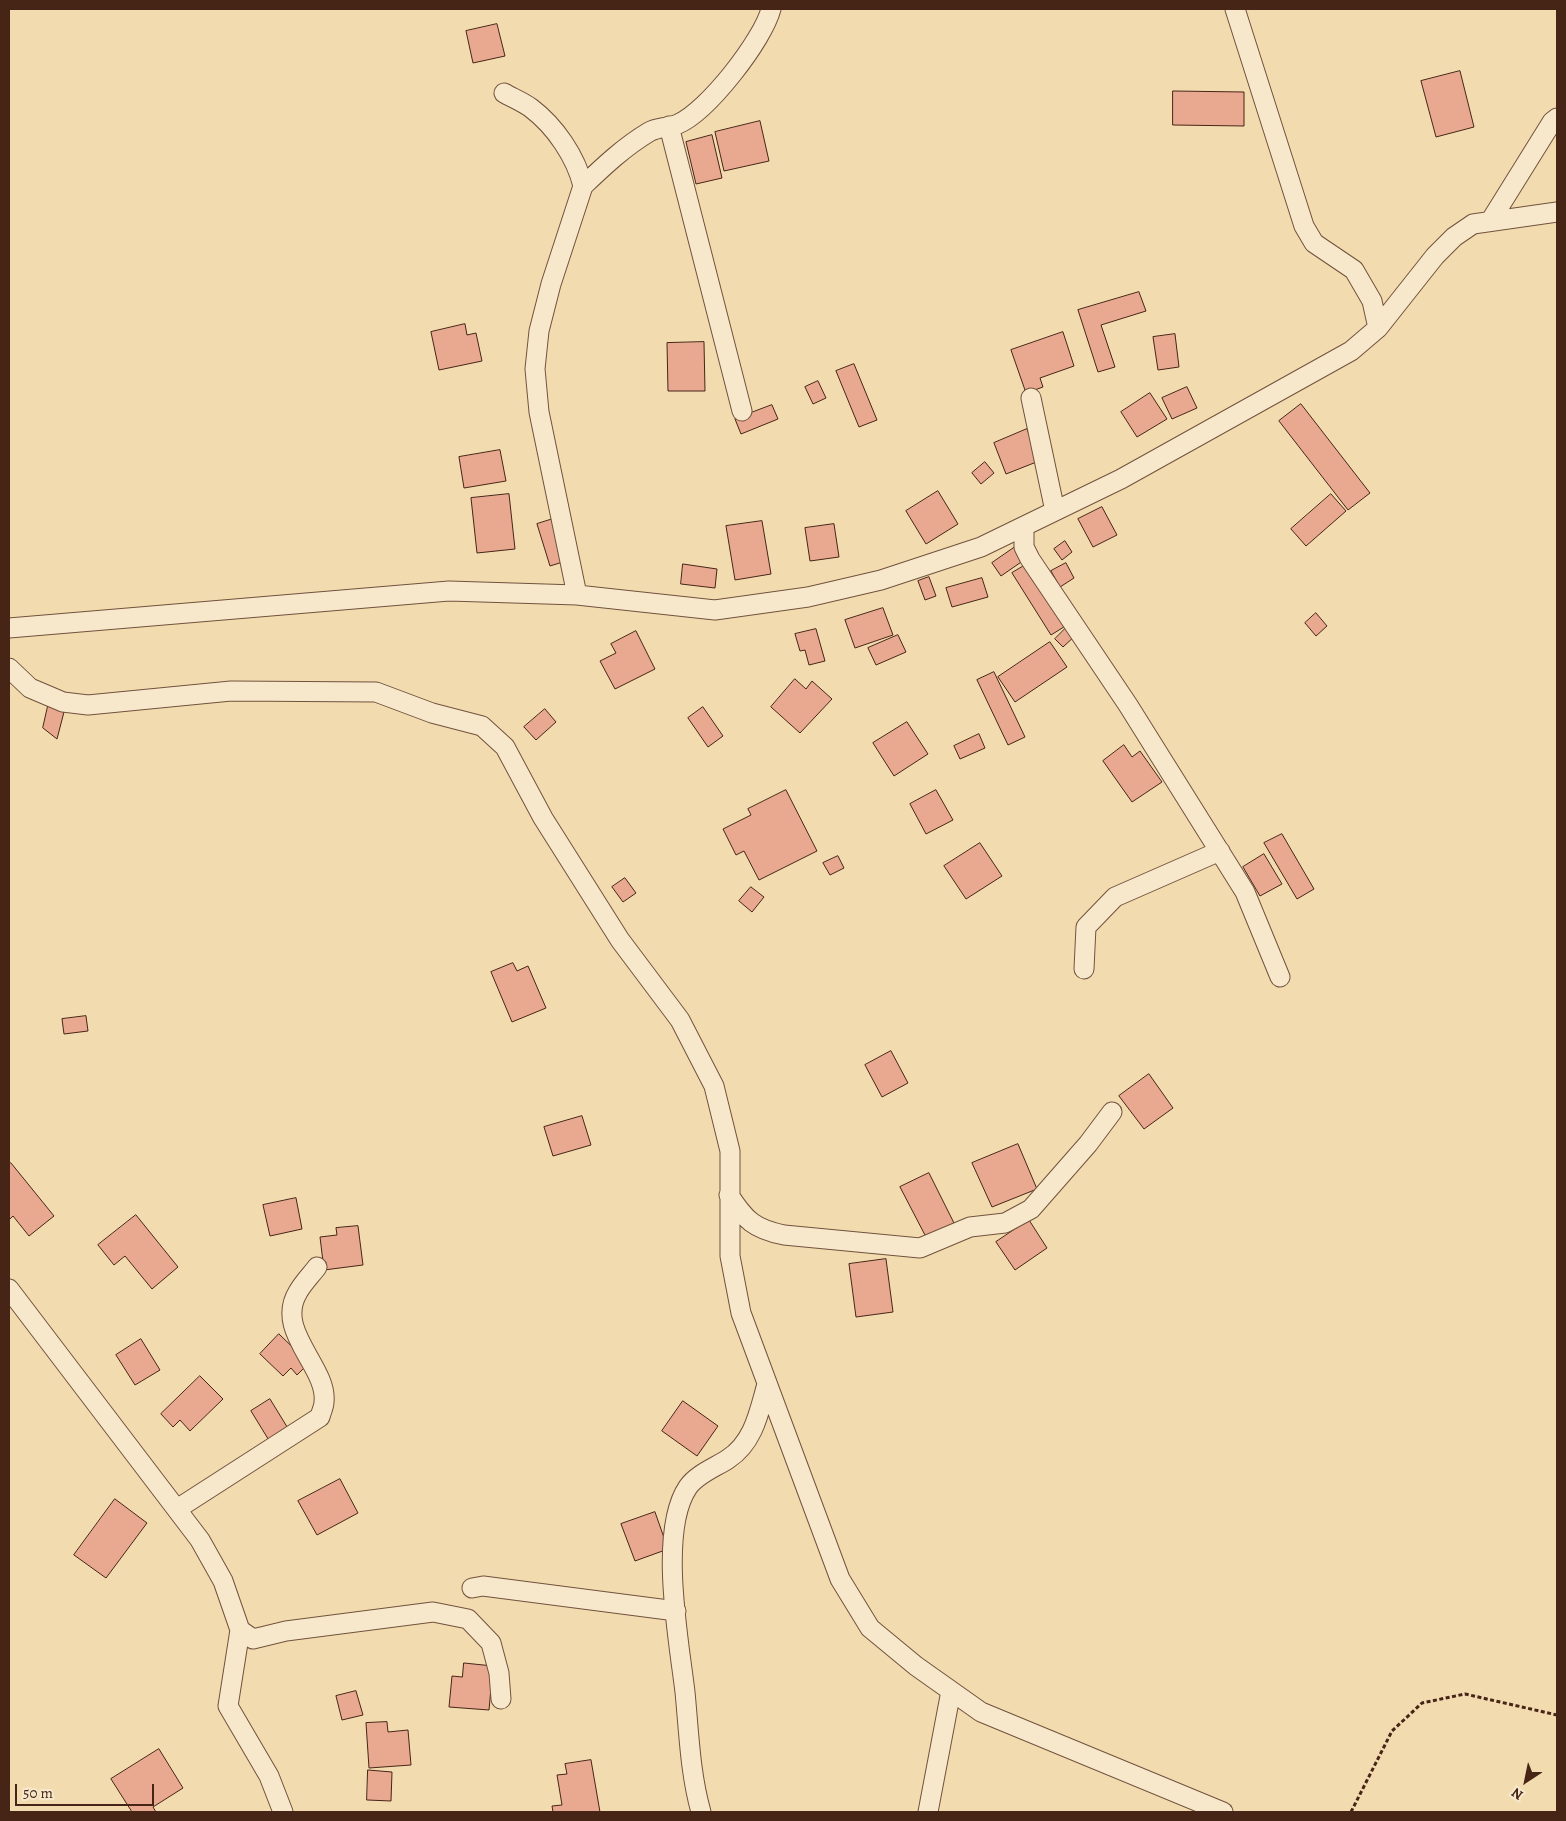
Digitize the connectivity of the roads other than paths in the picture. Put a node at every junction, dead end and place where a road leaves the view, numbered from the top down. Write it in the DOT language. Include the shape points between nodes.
graph roads {
  1 [pos="770,9"];
  2 [pos="1235,9"];
  3 [pos="504,93"];
  4 [pos="1557,118"];
  5 [pos="669,126"];
  6 [pos="583,186"];
  7 [pos="1557,212"];
  8 [pos="1491,220"];
  9 [pos="1378,328"];
  10 [pos="1031,398"];
  11 [pos="742,411"];
  12 [pos="1055,511"];
  13 [pos="1024,526"];
  14 [pos="577,595"];
  15 [pos="9,628"];
  16 [pos="9,668"];
  17 [pos="1220,851"];
  18 [pos="1084,969"];
  19 [pos="1280,977"];
  20 [pos="1112,1112"];
  21 [pos="729,1194"];
  22 [pos="317,1267"];
  23 [pos="9,1289"];
  24 [pos="767,1384"];
  25 [pos="177,1509"];
  26 [pos="472,1588"];
  27 [pos="676,1611"];
  28 [pos="240,1630"];
  29 [pos="950,1691"];
  30 [pos="501,1699"];
  31 [pos="284,1812"];
  32 [pos="701,1812"];
  33 [pos="928,1812"];
  34 [pos="1223,1812"];
  1 -- 5 [label="street" via="759,38 732,74 700,108 679,124"];
  2 -- 9 [label="street" via="1304,226 1314,243 1354,270 1372,301"];
  3 -- 6 [label="street" via="531,108 557,134"];
  4 -- 8 [label="street"];
  5 -- 6 [label="street" via="651,131 618,153"];
  5 -- 11 [label="street"];
  6 -- 14 [label="street" via="551,284 539,331 535,369 539,412"];
  7 -- 8 [label="street"];
  8 -- 9 [label="street" via="1472,224 1454,237"];
  9 -- 12 [label="street" via="1351,351 1121,479"];
  10 -- 12 [label="street"];
  12 -- 13 [label="street"];
  13 -- 14 [label="street" via="981,547 890,577 808,597 715,610"];
  13 -- 17 [label="street" via="1024,547 1030,559 1128,705"];
  14 -- 15 [label="street" via="449,592"];
  16 -- 21 [label="street" via="30,688 62,702 88,705 231,691 376,692 432,713 482,726 505,747 543,818 620,940 680,1020 714,1086 730,1151"];
  17 -- 18 [label="street" via="1115,897 1086,927"];
  17 -- 19 [label="street" via="1245,892"];
  20 -- 21 [label="street" via="1031,1209 1005,1223 970,1227 920,1248 762,1231 743,1216"];
  21 -- 24 [label="street" via="730,1256 741,1313"];
  22 -- 25 [label="street" via="297,1293 292,1310 294,1328 320,1383 324,1401 320,1417"];
  23 -- 25 [label="street"];
  24 -- 27 [label="street" via="751,1435 741,1448 688,1486 680,1505 672,1566"];
  24 -- 29 [label="street" via="840,1579 870,1628"];
  25 -- 28 [label="street" via="200,1540 223,1581"];
  26 -- 27 [label="street" via="483,1586"];
  27 -- 32 [label="street" via="693,1782"];
  28 -- 30 [label="street" via="254,1639 286,1630 433,1612 468,1618 491,1642 499,1672"];
  28 -- 31 [label="street" via="228,1706 269,1776"];
  29 -- 33 [label="street"];
  29 -- 34 [label="street" via="981,1712"];
}
